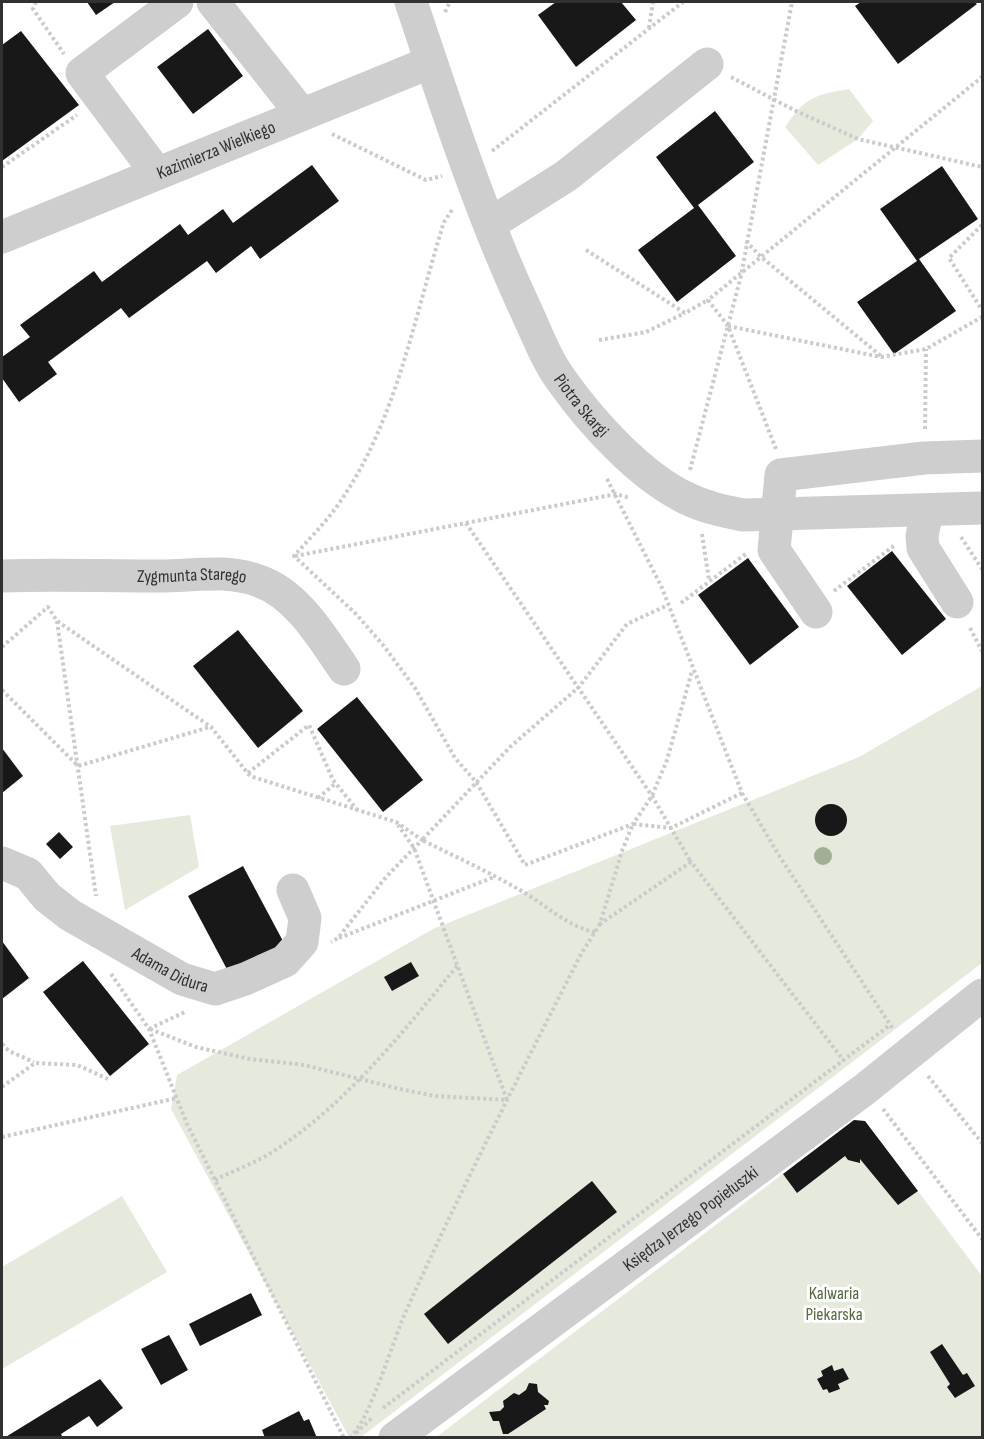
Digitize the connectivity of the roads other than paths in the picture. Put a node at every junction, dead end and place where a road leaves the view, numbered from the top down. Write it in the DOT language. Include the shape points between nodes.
graph roads {
  1 [pos="177,2"];
  2 [pos="213,2"];
  3 [pos="411,2"];
  4 [pos="431,62"];
  5 [pos="706,64"];
  6 [pos="314,122"];
  7 [pos="156,172"];
  8 [pos="490,224"];
  9 [pos="2,237"];
  10 [pos="982,456"];
  11 [pos="982,508"];
  12 [pos="927,511"];
  13 [pos="776,515"];
  14 [pos="2,576"];
  15 [pos="957,602"];
  16 [pos="814,609"];
  17 [pos="344,669"];
  18 [pos="2,863"];
  19 [pos="293,890"];
  20 [pos="982,995"];
  21 [pos="395,1437"];
  1 -- 7 [label="street" via="82,73"];
  2 -- 6 [label="street"];
  3 -- 4 [label="street, Piotra Skargi"];
  4 -- 6 [label="street, Kazimierza Wielkiego"];
  4 -- 8 [label="street, Piotra Skargi" via="447,174"];
  5 -- 8 [label="street" via="566,176"];
  6 -- 7 [label="street, Kazimierza Wielkiego"];
  7 -- 9 [label="street, Kazimierza Wielkiego"];
  8 -- 13 [label="street, Piotra Skargi" via="561,381 623,450 692,510"];
  10 -- 13 [label="street" via="924,458 782,475"];
  11 -- 12 [label="street, Piotra Skargi"];
  12 -- 13 [label="street, Piotra Skargi"];
  12 -- 15 [label="street" via="923,548"];
  13 -- 16 [label="street" via="774,550"];
  14 -- 17 [label="street, Zygmunta Starego" via="156,577 222,573 260,581 287,599 314,626"];
  18 -- 19 [label="street, Adama Didura" via="28,874 47,897 93,929 182,979 215,988 285,961 302,942 305,918"];
  20 -- 21 [label="street, Księdza Jerzego Popiełuszki" via="866,1089"];
}
